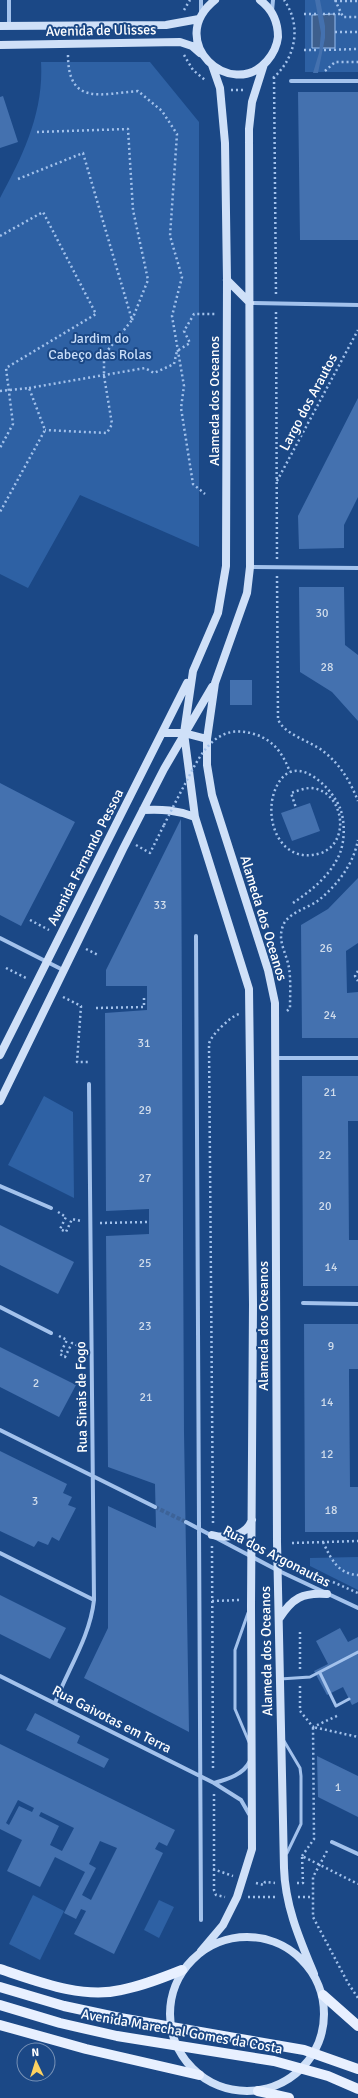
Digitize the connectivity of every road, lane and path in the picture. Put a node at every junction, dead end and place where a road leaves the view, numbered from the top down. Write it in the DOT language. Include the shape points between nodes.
graph roads {
  1 [pos="9,0"];
  2 [pos="201,0"];
  3 [pos="214,0"];
  4 [pos="260,0"];
  5 [pos="272,0"];
  6 [pos="335,0"];
  7 [pos="358,1"];
  8 [pos="272,13"];
  9 [pos="304,14"];
  10 [pos="319,14"];
  11 [pos="323,14"];
  12 [pos="341,14"];
  13 [pos="200,16"];
  14 [pos="358,16"];
  15 [pos="4,26"];
  16 [pos="335,32"];
  17 [pos="358,32"];
  18 [pos="68,44"];
  19 [pos="0,45"];
  20 [pos="358,49"];
  21 [pos="304,50"];
  22 [pos="319,50"];
  23 [pos="324,50"];
  24 [pos="200,53"];
  25 [pos="358,62"];
  26 [pos="264,64"];
  27 [pos="212,65"];
  28 [pos="274,77"];
  29 [pos="291,81"];
  30 [pos="312,81"];
  31 [pos="358,81"];
  32 [pos="37,132"];
  33 [pos="18,178"];
  34 [pos="0,236"];
  35 [pos="227,280"];
  36 [pos="250,303"];
  37 [pos="276,304"];
  38 [pos="358,305"];
  39 [pos="226,314"];
  40 [pos="132,320"];
  41 [pos="358,330"];
  42 [pos="178,351"];
  43 [pos="104,376"];
  44 [pos="29,388"];
  45 [pos="9,390"];
  46 [pos="0,391"];
  47 [pos="45,430"];
  48 [pos="0,448"];
  49 [pos="276,483"];
  50 [pos="205,494"];
  51 [pos="0,512"];
  52 [pos="250,567"];
  53 [pos="277,567"];
  54 [pos="358,568"];
  55 [pos="193,672"];
  56 [pos="215,684"];
  57 [pos="163,733"];
  58 [pos="184,733"];
  59 [pos="207,739"];
  60 [pos="290,772"];
  61 [pos="358,801"];
  62 [pos="296,808"];
  63 [pos="143,810"];
  64 [pos="195,816"];
  65 [pos="358,840"];
  66 [pos="150,853"];
  67 [pos="293,903"];
  68 [pos="196,936"];
  69 [pos="0,938"];
  70 [pos="47,961"];
  71 [pos="63,970"];
  72 [pos="358,971"];
  73 [pos="358,981"];
  74 [pos="144,997"];
  75 [pos="96,1008"];
  76 [pos="275,1012"];
  77 [pos="250,1013"];
  78 [pos="79,1028"];
  79 [pos="0,1055"];
  80 [pos="276,1058"];
  81 [pos="358,1058"];
  82 [pos="89,1062"];
  83 [pos="89,1084"];
  84 [pos="0,1101"];
  85 [pos="0,1186"];
  86 [pos="51,1208"];
  87 [pos="66,1216"];
  88 [pos="148,1222"];
  89 [pos="89,1223"];
  90 [pos="303,1304"];
  91 [pos="358,1304"];
  92 [pos="0,1307"];
  93 [pos="51,1332"];
  94 [pos="91,1352"];
  95 [pos="0,1430"];
  96 [pos="93,1477"];
  97 [pos="155,1507"];
  98 [pos="252,1519"];
  99 [pos="186,1522"];
  100 [pos="199,1529"];
  101 [pos="212,1536"];
  102 [pos="358,1541"];
  103 [pos="323,1542"];
  104 [pos="292,1543"];
  105 [pos="0,1553"];
  106 [pos="252,1557"];
  107 [pos="278,1570"];
  108 [pos="358,1575"];
  109 [pos="333,1582"];
  110 [pos="358,1593"];
  111 [pos="327,1594"];
  112 [pos="94,1600"];
  113 [pos="240,1600"];
  114 [pos="199,1601"];
  115 [pos="212,1601"];
  116 [pos="251,1606"];
  117 [pos="358,1608"];
  118 [pos="279,1620"];
  119 [pos="300,1631"];
  120 [pos="358,1652"];
  121 [pos="320,1673"];
  122 [pos="0,1676"];
  123 [pos="300,1678"];
  124 [pos="280,1679"];
  125 [pos="349,1700"];
  126 [pos="55,1702"];
  127 [pos="345,1712"];
  128 [pos="313,1728"];
  129 [pos="281,1730"];
  130 [pos="358,1737"];
  131 [pos="252,1752"];
  132 [pos="200,1776"];
  133 [pos="214,1782"];
  134 [pos="252,1826"];
  135 [pos="332,1842"];
  136 [pos="358,1854"];
  137 [pos="302,1856"];
  138 [pos="319,1864"];
  139 [pos="200,1866"];
  140 [pos="284,1868"];
  141 [pos="214,1870"];
  142 [pos="234,1876"];
  143 [pos="256,1883"];
  144 [pos="275,1883"];
  145 [pos="297,1883"];
  146 [pos="358,1884"];
  147 [pos="236,1897"];
  148 [pos="288,1897"];
  149 [pos="313,1897"];
  150 [pos="201,1920"];
  151 [pos="201,1951"];
  152 [pos="0,1969"];
  153 [pos="182,1970"];
  154 [pos="314,1974"];
  155 [pos="0,1987"];
  156 [pos="323,1995"];
  157 [pos="358,1998"];
  158 [pos="0,2006"];
  159 [pos="0,2024"];
  160 [pos="358,2026"];
  161 [pos="358,2069"];
  162 [pos="199,2076"];
  163 [pos="358,2089"];
  164 [pos="258,2091"];
  165 [pos="289,2098"];
  1 -- 15 [label="street"];
  2 -- 13 [label="street"];
  3 -- 13 [label="main road"];
  4 -- 8 [label="main road"];
  5 -- 8 [label="street"];
  6 -- 7 [label="path"];
  6 -- 12 [label="path"];
  8 -- 26 [label="main road" via="278,29 278,39 271,57"];
  9 -- 10 [label="path"];
  11 -- 12 [label="path"];
  12 -- 14 [label="path" via="343,17"];
  13 -- 15 [label="main road, Avenida de Ulisses" via="166,25"];
  13 -- 24 [label="main road" via="196,33"];
  16 -- 17 [label="path"];
  18 -- 19 [label="main road, Avenida de Ulisses"];
  18 -- 24 [label="main road, Avenida de Ulisses" via="180,42 192,46"];
  18 -- 42 [label="path" via="69,68 74,85 88,95 138,91 162,111 177,134 170,236 182,277 172,316"];
  20 -- 23 [label="path"];
  21 -- 22 [label="path"];
  24 -- 27 [label="main road, Avenida de Ulisses"];
  25 -- 30 [label="path" via="335,62"];
  26 -- 27 [label="main road" via="247,73 238,74 228,73"];
  26 -- 36 [label="main road, Alameda dos Oceanos" via="252,102 250,129"];
  27 -- 35 [label="main road, Alameda dos Oceanos" via="218,80 223,111"];
  28 -- 37 [label="path"];
  29 -- 30 [label="street"];
  30 -- 31 [label="street"];
  32 -- 40 [label="path" via="128,129 133,210 148,280"];
  33 -- 40 [label="path" via="83,153"];
  34 -- 45 [label="path" via="43,212 96,314 6,368"];
  35 -- 36 [label="main road"];
  35 -- 39 [label="main road, Alameda dos Oceanos"];
  36 -- 37 [label="street"];
  36 -- 52 [label="main road, Alameda dos Oceanos"];
  37 -- 38 [label="street"];
  37 -- 49 [label="path"];
  39 -- 42 [label="path" via="194,314 184,331 190,343"];
  39 -- 55 [label="main road, Alameda dos Oceanos" via="226,566 218,613"];
  40 -- 43 [label="path" via="104,355"];
  41 -- 49 [label="path, Largo dos Arautos"];
  42 -- 43 [label="path" via="174,364 154,373 146,368"];
  42 -- 50 [label="path" via="184,386 181,408 193,484"];
  43 -- 44 [label="path"];
  43 -- 47 [label="path" via="112,424 107,433"];
  44 -- 45 [label="path"];
  44 -- 47 [label="path"];
  45 -- 46 [label="path"];
  45 -- 48 [label="path" via="13,424"];
  47 -- 51 [label="path"];
  49 -- 53 [label="path"];
  52 -- 53 [label="street"];
  52 -- 56 [label="main road, Alameda dos Oceanos" via="245,599"];
  53 -- 54 [label="street"];
  53 -- 61 [label="path" via="278,719 286,730 322,750 334,761 345,773"];
  55 -- 57 [label="main road, Avenida Fernando Pessoa"];
  55 -- 58 [label="main road, Alameda dos Oceanos"];
  56 -- 58 [label="main road, Alameda dos Oceanos"];
  56 -- 59 [label="main road, Alameda dos Oceanos"];
  57 -- 58 [label="main road"];
  57 -- 70 [label="main road, Avenida Fernando Pessoa"];
  58 -- 59 [label="main road"];
  58 -- 63 [label="main road"];
  58 -- 64 [label="main road, Alameda dos Oceanos"];
  59 -- 76 [label="main road, Alameda dos Oceanos" via="207,765 212,795 268,970"];
  60 -- 62 [label="path" via="281,780 272,807 274,829 280,842 289,850 301,854 321,852 330,847 339,835 341,824 331,798 316,789 305,788 291,793"];
  60 -- 66 [label="path, bridge" via="281,751 265,738 246,732 224,735 210,743 200,754"];
  60 -- 67 [label="path" via="305,773 324,785 340,808 343,830 341,852 332,867 314,887"];
  63 -- 64 [label="main road" via="172,810"];
  63 -- 71 [label="main road"];
  64 -- 77 [label="main road, Alameda dos Oceanos" via="246,974"];
  65 -- 76 [label="path" via="352,860 333,886 318,900 283,924 281,939 289,967 290,1008 284,1012"];
  68 -- 100 [label="street"];
  69 -- 70 [label="street"];
  70 -- 71 [label="street"];
  70 -- 79 [label="main road, Avenida Fernando Pessoa"];
  71 -- 84 [label="main road"];
  72 -- 73 [label="path" via="355,976"];
  74 -- 75 [label="path" via="144,1007"];
  76 -- 80 [label="main road, Alameda dos Oceanos"];
  77 -- 98 [label="main road, Alameda dos Oceanos" via="254,1304"];
  77 -- 101 [label="path" via="235,1015 211,1038 209,1044"];
  78 -- 82 [label="path" via="77,1062"];
  80 -- 81 [label="street"];
  80 -- 107 [label="main road, Alameda dos Oceanos"];
  83 -- 89 [label="street, Rua Sinais de Fogo"];
  85 -- 86 [label="street"];
  87 -- 89 [label="path" via="60,1229 66,1232 72,1219"];
  88 -- 89 [label="path"];
  89 -- 94 [label="street, Rua Sinais de Fogo"];
  90 -- 91 [label="street"];
  92 -- 93 [label="street"];
  93 -- 94 [label="path" via="67,1340 60,1354 65,1356 72,1343"];
  94 -- 96 [label="street, Rua Sinais de Fogo"];
  95 -- 96 [label="street"];
  96 -- 97 [label="street"];
  96 -- 112 [label="street, Rua Sinais de Fogo"];
  98 -- 101 [label="main road" via="247,1528 238,1534 227,1537"];
  98 -- 106 [label="main road, Alameda dos Oceanos"];
  99 -- 100 [label="street, Rua dos Argonautas"];
  100 -- 101 [label="street, Rua dos Argonautas"];
  100 -- 114 [label="street"];
  101 -- 106 [label="street, Rua dos Argonautas"];
  101 -- 115 [label="path"];
  102 -- 103 [label="path"];
  103 -- 104 [label="path"];
  103 -- 108 [label="path" via="332,1561 348,1574"];
  105 -- 112 [label="street"];
  106 -- 107 [label="street, Rua dos Argonautas"];
  106 -- 116 [label="main road, Alameda dos Oceanos"];
  107 -- 111 [label="street, Rua dos Argonautas"];
  107 -- 118 [label="main road, Alameda dos Oceanos"];
  109 -- 110 [label="path"];
  111 -- 117 [label="street, Rua dos Argonautas"];
  111 -- 118 [label="main road" via="312,1593 301,1596 291,1603"];
  112 -- 126 [label="street, Rua Sinais de Fogo" via="87,1632"];
  113 -- 115 [label="path"];
  114 -- 115 [label="path"];
  114 -- 132 [label="street"];
  115 -- 133 [label="path"];
  116 -- 131 [label="main road, Alameda dos Oceanos"];
  116 -- 131 [label="lane" via="235,1650 235,1709"];
  118 -- 124 [label="main road, Alameda dos Oceanos"];
  119 -- 123 [label="path"];
  120 -- 121 [label="lane"];
  121 -- 123 [label="lane"];
  121 -- 125 [label="lane" via="336,1706"];
  122 -- 126 [label="street, Rua Gaivotas em Terra"];
  123 -- 124 [label="lane"];
  123 -- 128 [label="path" via="300,1711"];
  124 -- 129 [label="main road, Alameda dos Oceanos"];
  126 -- 132 [label="street, Rua Gaivotas em Terra"];
  127 -- 128 [label="path"];
  128 -- 130 [label="path"];
  128 -- 137 [label="path" via="314,1840"];
  129 -- 140 [label="main road, Alameda dos Oceanos"];
  129 -- 140 [label="lane" via="287,1747 300,1768 302,1815 299,1831 288,1849"];
  131 -- 133 [label="street" via="243,1771"];
  131 -- 134 [label="main road, Alameda dos Oceanos"];
  132 -- 133 [label="street, Rua Gaivotas em Terra"];
  132 -- 139 [label="street"];
  133 -- 134 [label="street, Rua Gaivotas em Terra" via="241,1800 248,1809"];
  133 -- 141 [label="path"];
  134 -- 147 [label="main road, Alameda dos Oceanos" via="252,1849"];
  135 -- 136 [label="street"];
  135 -- 138 [label="path"];
  137 -- 138 [label="path"];
  137 -- 145 [label="path" via="303,1883"];
  138 -- 146 [label="path"];
  138 -- 149 [label="path" via="314,1877"];
  139 -- 141 [label="path"];
  139 -- 150 [label="street"];
  140 -- 148 [label="main road, Alameda dos Oceanos"];
  141 -- 142 [label="path"];
  141 -- 147 [label="path" via="215,1893 220,1897"];
  143 -- 144 [label="path"];
  147 -- 148 [label="path"];
  147 -- 151 [label="main road, Alameda dos Oceanos" via="223,1925"];
  148 -- 149 [label="path"];
  148 -- 154 [label="main road, Alameda dos Oceanos" via="293,1925"];
  149 -- 157 [label="path" via="312,1912 315,1922"];
  151 -- 153 [label="main road, Alameda dos Oceanos"];
  151 -- 154 [label="main road" via="231,1938 255,1936 279,1942 298,1954"];
  152 -- 153 [label="main road" via="66,1989 94,1992 119,1991"];
  153 -- 162 [label="main road" via="172,1994 169,2017 174,2041 189,2066"];
  154 -- 156 [label="main road, Alameda dos Oceanos"];
  155 -- 161 [label="main road, Avenida Marechal Gomes da Costa, bridge" via="64,2006 120,2018 304,2050"];
  156 -- 160 [label="main road"];
  156 -- 164 [label="main road, Alameda dos Oceanos" via="325,2020 320,2043 308,2063 285,2082"];
  158 -- 163 [label="main road, Avenida Marechal Gomes da Costa, bridge" via="117,2036 274,2061 328,2076"];
  159 -- 162 [label="main road" via="86,2049"];
  162 -- 164 [label="main road, Alameda dos Oceanos" via="237,2091"];
  164 -- 165 [label="main road"];
}
